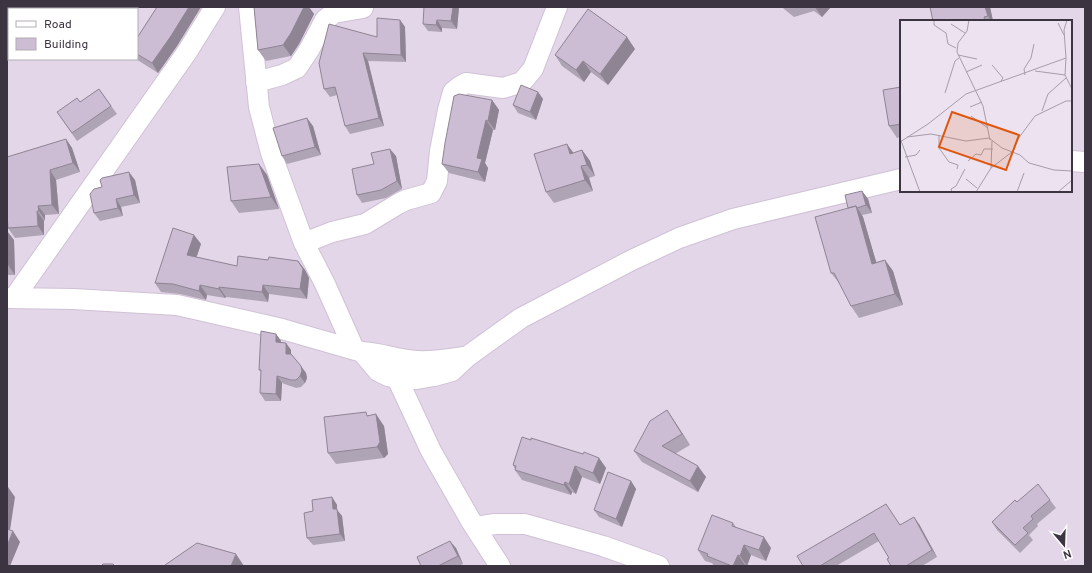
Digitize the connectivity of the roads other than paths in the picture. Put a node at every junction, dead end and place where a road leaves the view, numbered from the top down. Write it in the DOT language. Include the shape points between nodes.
graph roads {
  1 [pos="215,7"];
  2 [pos="249,7"];
  3 [pos="557,7"];
  4 [pos="363,8"];
  5 [pos="256,82"];
  6 [pos="1072,161"];
  7 [pos="1085,162"];
  8 [pos="900,179"];
  9 [pos="304,243"];
  10 [pos="10,298"];
  11 [pos="358,351"];
  12 [pos="468,356"];
  13 [pos="394,358"];
  14 [pos="397,378"];
  15 [pos="475,527"];
  16 [pos="500,566"];
  17 [pos="659,566"];
  1 -- 10 [label="street" via="187,52"];
  2 -- 5 [label="street"];
  3 -- 9 [label="street" via="533,69 522,82 503,88 466,83 453,92 436,181 431,193 406,200 365,224 332,232"];
  4 -- 5 [label="street" via="334,13 325,20 297,68"];
  5 -- 9 [label="street" via="259,107 271,153"];
  6 -- 7 [label="street"];
  8 -- 12 [label="street" via="733,219 679,238 521,318"];
  9 -- 11 [label="street"];
  10 -- 11 [label="street" via="178,305 282,329"];
  11 -- 13 [label="street"];
  11 -- 14 [label="street" via="378,371"];
  12 -- 13 [label="street" via="417,361"];
  12 -- 14 [label="street" via="452,371 417,379"];
  13 -- 14 [label="street"];
  14 -- 15 [label="street" via="431,451"];
  15 -- 16 [label="street"];
  15 -- 17 [label="street" via="525,524 603,546"];
}
